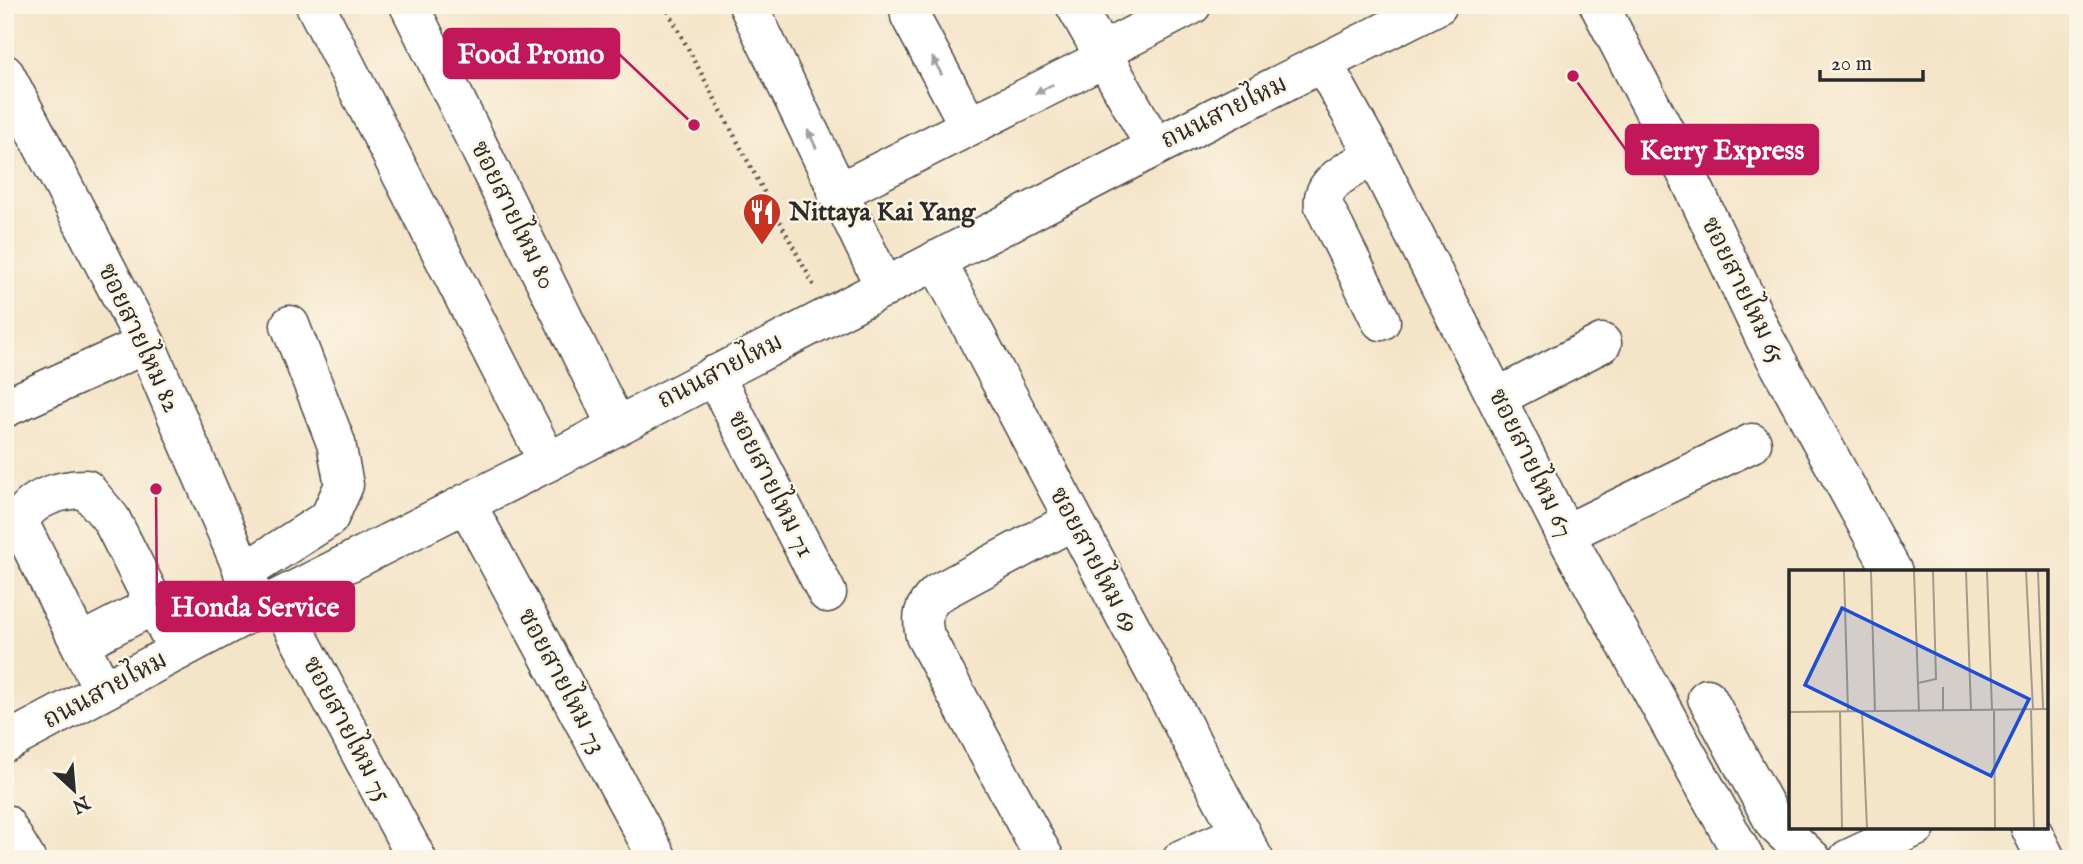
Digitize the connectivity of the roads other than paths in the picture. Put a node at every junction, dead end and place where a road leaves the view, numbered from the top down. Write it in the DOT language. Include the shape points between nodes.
graph roads {
  1 [pos="315,5"];
  2 [pos="409,5"];
  3 [pos="748,5"];
  4 [pos="909,5"];
  5 [pos="1075,5"];
  6 [pos="1192,5"];
  7 [pos="1599,5"];
  8 [pos="1413,10"];
  9 [pos="1103,55"];
  10 [pos="1323,64"];
  11 [pos="5,74"];
  12 [pos="969,126"];
  13 [pos="1155,146"];
  14 [pos="1374,155"];
  15 [pos="837,193"];
  16 [pos="936,260"];
  17 [pos="885,288"];
  18 [pos="1381,320"];
  19 [pos="290,325"];
  20 [pos="146,344"];
  21 [pos="1602,344"];
  22 [pos="714,375"];
  23 [pos="1498,397"];
  24 [pos="5,408"];
  25 [pos="616,425"];
  26 [pos="1752,443"];
  27 [pos="548,462"];
  28 [pos="467,503"];
  29 [pos="1072,521"];
  30 [pos="1565,534"];
  31 [pos="1892,570"];
  32 [pos="243,573"];
  33 [pos="827,593"];
  34 [pos="268,604"];
  35 [pos="153,606"];
  36 [pos="79,643"];
  37 [pos="178,651"];
  38 [pos="103,690"];
  39 [pos="1707,698"];
  40 [pos="5,743"];
  41 [pos="5,824"];
  42 [pos="1775,824"];
  43 [pos="1912,829"];
  44 [pos="2030,829"];
  45 [pos="1247,846"];
  46 [pos="1741,851"];
  47 [pos="26,859"];
  48 [pos="417,859"];
  49 [pos="658,859"];
  50 [pos="1045,859"];
  51 [pos="1182,859"];
  52 [pos="1812,859"];
  53 [pos="1847,859"];
  54 [pos="2046,859"];
  1 -- 27 [label="street"];
  2 -- 25 [label="street, ซอยสายไหม 80"];
  15 -- 3 [label="street, one-way"];
  12 -- 4 [label="street, one-way" via="910,16"];
  5 -- 9 [label="street"];
  6 -- 9 [label="street"];
  7 -- 31 [label="street, ซอยสายไหม 65" via="1689,178 1765,339"];
  8 -- 10 [label="street, ถนนสายไหม"];
  9 -- 12 [label="street, one-way"];
  9 -- 13 [label="street"];
  10 -- 13 [label="street, ถนนสายไหม"];
  10 -- 14 [label="street, ซอยสายไหม 67"];
  11 -- 20 [label="street, ซอยสายไหม 82"];
  12 -- 15 [label="street"];
  13 -- 16 [label="street, ถนนสายไหม"];
  14 -- 18 [label="street" via="1327,186 1322,195"];
  14 -- 23 [label="street, ซอยสายไหม 67"];
  15 -- 17 [label="street"];
  16 -- 17 [label="street, ถนนสายไหม"];
  16 -- 29 [label="street, ซอยสายไหม 69"];
  17 -- 22 [label="street, ถนนสายไหม"];
  19 -- 32 [label="street" via="336,443 344,485 329,518"];
  20 -- 24 [label="street"];
  20 -- 32 [label="street, ซอยสายไหม 82"];
  21 -- 23 [label="street"];
  22 -- 25 [label="street, ถนนสายไหม"];
  22 -- 33 [label="street, ซอยสายไหม 71"];
  23 -- 30 [label="street, ซอยสายไหม 67"];
  25 -- 27 [label="street, ถนนสายไหม"];
  26 -- 30 [label="street"];
  27 -- 28 [label="street, ถนนสายไหม"];
  28 -- 34 [label="street, ถนนสายไหม"];
  28 -- 49 [label="street, ซอยสายไหม 73"];
  29 -- 45 [label="street, ซอยสายไหม 69"];
  29 -- 50 [label="street" via="938,593 927,603 922,618 925,636"];
  30 -- 46 [label="street, ซอยสายไหม 67"];
  32 -- 34 [label="street, ซอยสายไหม 82"];
  34 -- 37 [label="street, ถนนสายไหม"];
  34 -- 48 [label="street, ซอยสายไหม 75"];
  35 -- 36 [label="street"];
  35 -- 36 [label="street" via="111,519 86,489 64,489 26,508 19,522"];
  35 -- 37 [label="street"];
  36 -- 38 [label="street"];
  37 -- 38 [label="street, ถนนสายไหม"];
  38 -- 40 [label="street, ถนนสายไหม"];
  39 -- 42 [label="street"];
  41 -- 47 [label="street"];
  42 -- 46 [label="street"];
  42 -- 52 [label="street"];
  43 -- 53 [label="street"];
  44 -- 54 [label="street"];
  45 -- 51 [label="street"];
}
